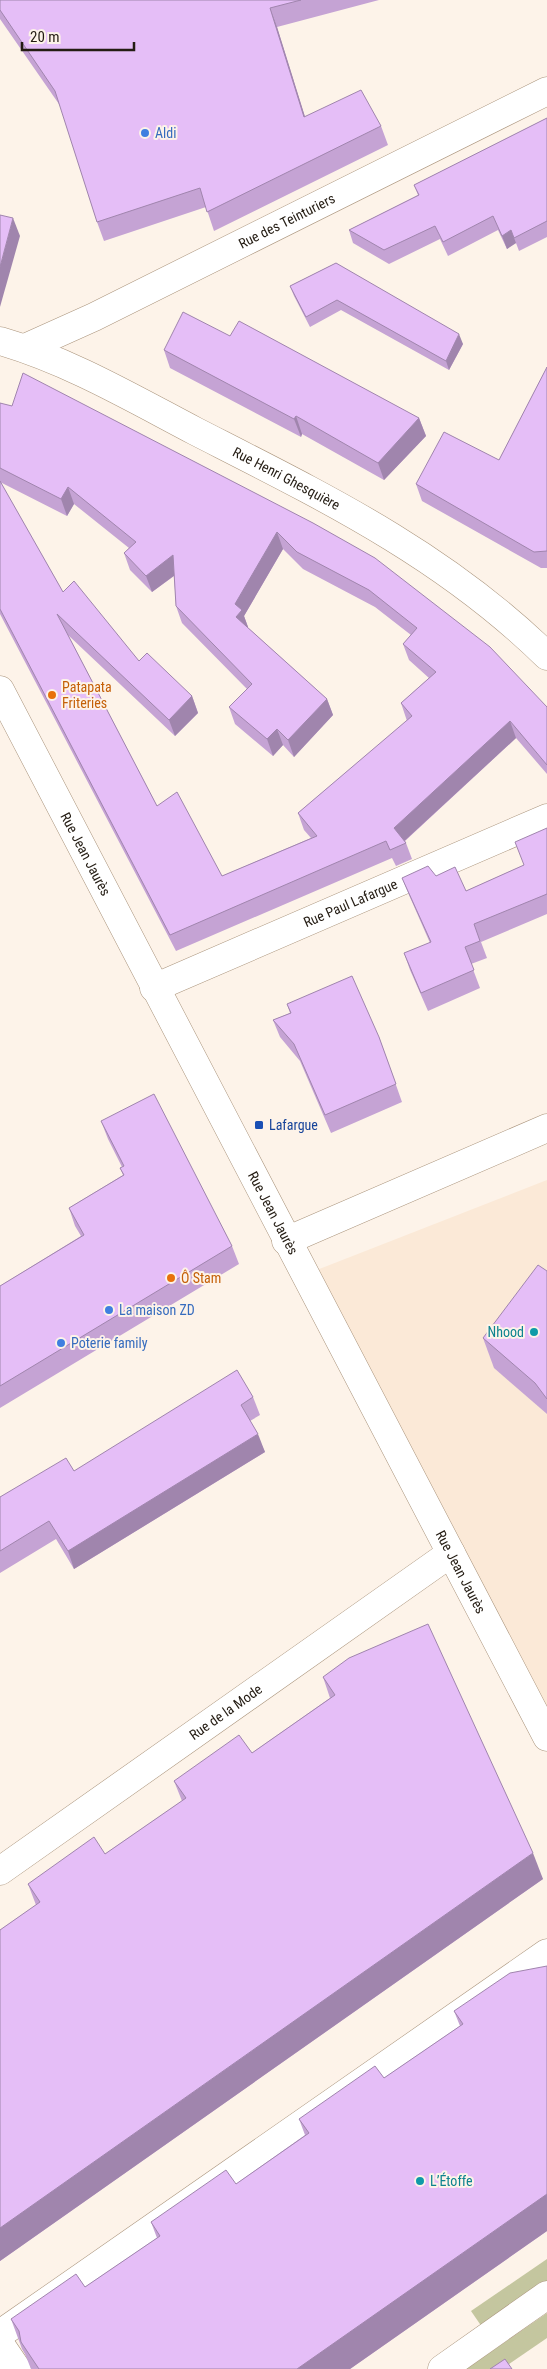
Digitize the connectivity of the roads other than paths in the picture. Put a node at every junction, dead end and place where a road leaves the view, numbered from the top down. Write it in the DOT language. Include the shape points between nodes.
graph roads {
  1 [pos="547,90"];
  2 [pos="12,345"];
  3 [pos="543,644"];
  4 [pos="0,690"];
  5 [pos="547,818"];
  6 [pos="154,988"];
  7 [pos="547,1128"];
  8 [pos="286,1240"];
  9 [pos="451,1553"];
  10 [pos="547,1737"];
  11 [pos="0,1871"];
  12 [pos="547,1953"];
  13 [pos="547,2295"];
  14 [pos="0,2334"];
  15 [pos="0,2344"];
  16 [pos="17,2369"];
  17 [pos="442,2369"];
  1 -- 2 [label="street, Rue des Teinturiers" via="94,317"];
  2 -- 3 [label="street, Rue Henri Ghesquière" via="84,374 354,513 458,579"];
  4 -- 6 [label="street, Rue Jean Jaurès"];
  5 -- 6 [label="street, Rue Paul Lafargue"];
  6 -- 8 [label="street, Rue Jean Jaurès"];
  7 -- 8 [label="street"];
  8 -- 9 [label="street, Rue Jean Jaurès"];
  9 -- 10 [label="street, Rue Jean Jaurès"];
  9 -- 11 [label="street, Rue de la Mode"];
  12 -- 14 [label="street"];
  13 -- 17 [label="street"];
  15 -- 16 [label="street"];
}
